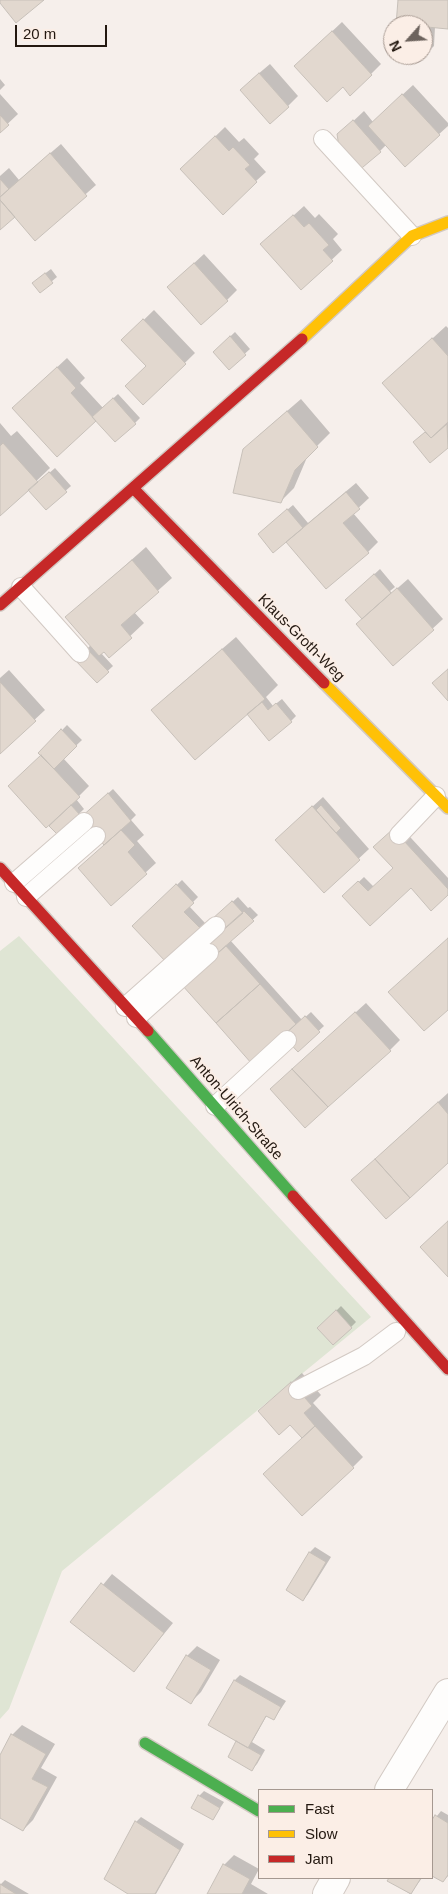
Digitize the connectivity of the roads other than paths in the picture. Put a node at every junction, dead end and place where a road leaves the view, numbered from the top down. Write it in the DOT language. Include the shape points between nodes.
graph roads {
  1 [pos="323,139"];
  2 [pos="448,222"];
  3 [pos="412,236"];
  4 [pos="133,488"];
  5 [pos="21,587"];
  6 [pos="0,605"];
  7 [pos="80,653"];
  8 [pos="442,802"];
  9 [pos="84,822"];
  10 [pos="399,835"];
  11 [pos="96,836"];
  12 [pos="0,868"];
  13 [pos="20,890"];
  14 [pos="216,926"];
  15 [pos="209,953"];
  16 [pos="131,1012"];
  17 [pos="287,1040"];
  18 [pos="249,1059"];
  19 [pos="211,1101"];
  20 [pos="396,1332"];
  21 [pos="448,1369"];
  22 [pos="298,1390"];
  23 [pos="448,1693"];
  24 [pos="145,1743"];
  25 [pos="390,1789"];
  26 [pos="258,1810"];
  27 [pos="335,1879"];
  28 [pos="327,1894"];
  1 -- 3 [label="lane"];
  2 -- 3 [label="street"];
  3 -- 4 [label="street" via="298,343"];
  4 -- 5 [label="street"];
  4 -- 8 [label="street, Klaus-Groth-Weg"];
  5 -- 6 [label="street"];
  5 -- 7 [label="lane"];
  8 -- 10 [label="lane"];
  9 -- 13 [label="lane"];
  11 -- 13 [label="lane"];
  12 -- 13 [label="street, Anton-Ulrich-Straße"];
  13 -- 16 [label="street, Anton-Ulrich-Straße"];
  14 -- 16 [label="lane"];
  15 -- 16 [label="lane"];
  16 -- 19 [label="street, Anton-Ulrich-Straße"];
  17 -- 19 [label="lane"];
  18 -- 19 [label="lane"];
  19 -- 21 [label="street, Anton-Ulrich-Straße"];
  20 -- 22 [label="lane" via="364,1356"];
  23 -- 25 [label="street"];
  24 -- 26 [label="street"];
  27 -- 28 [label="street"];
}
